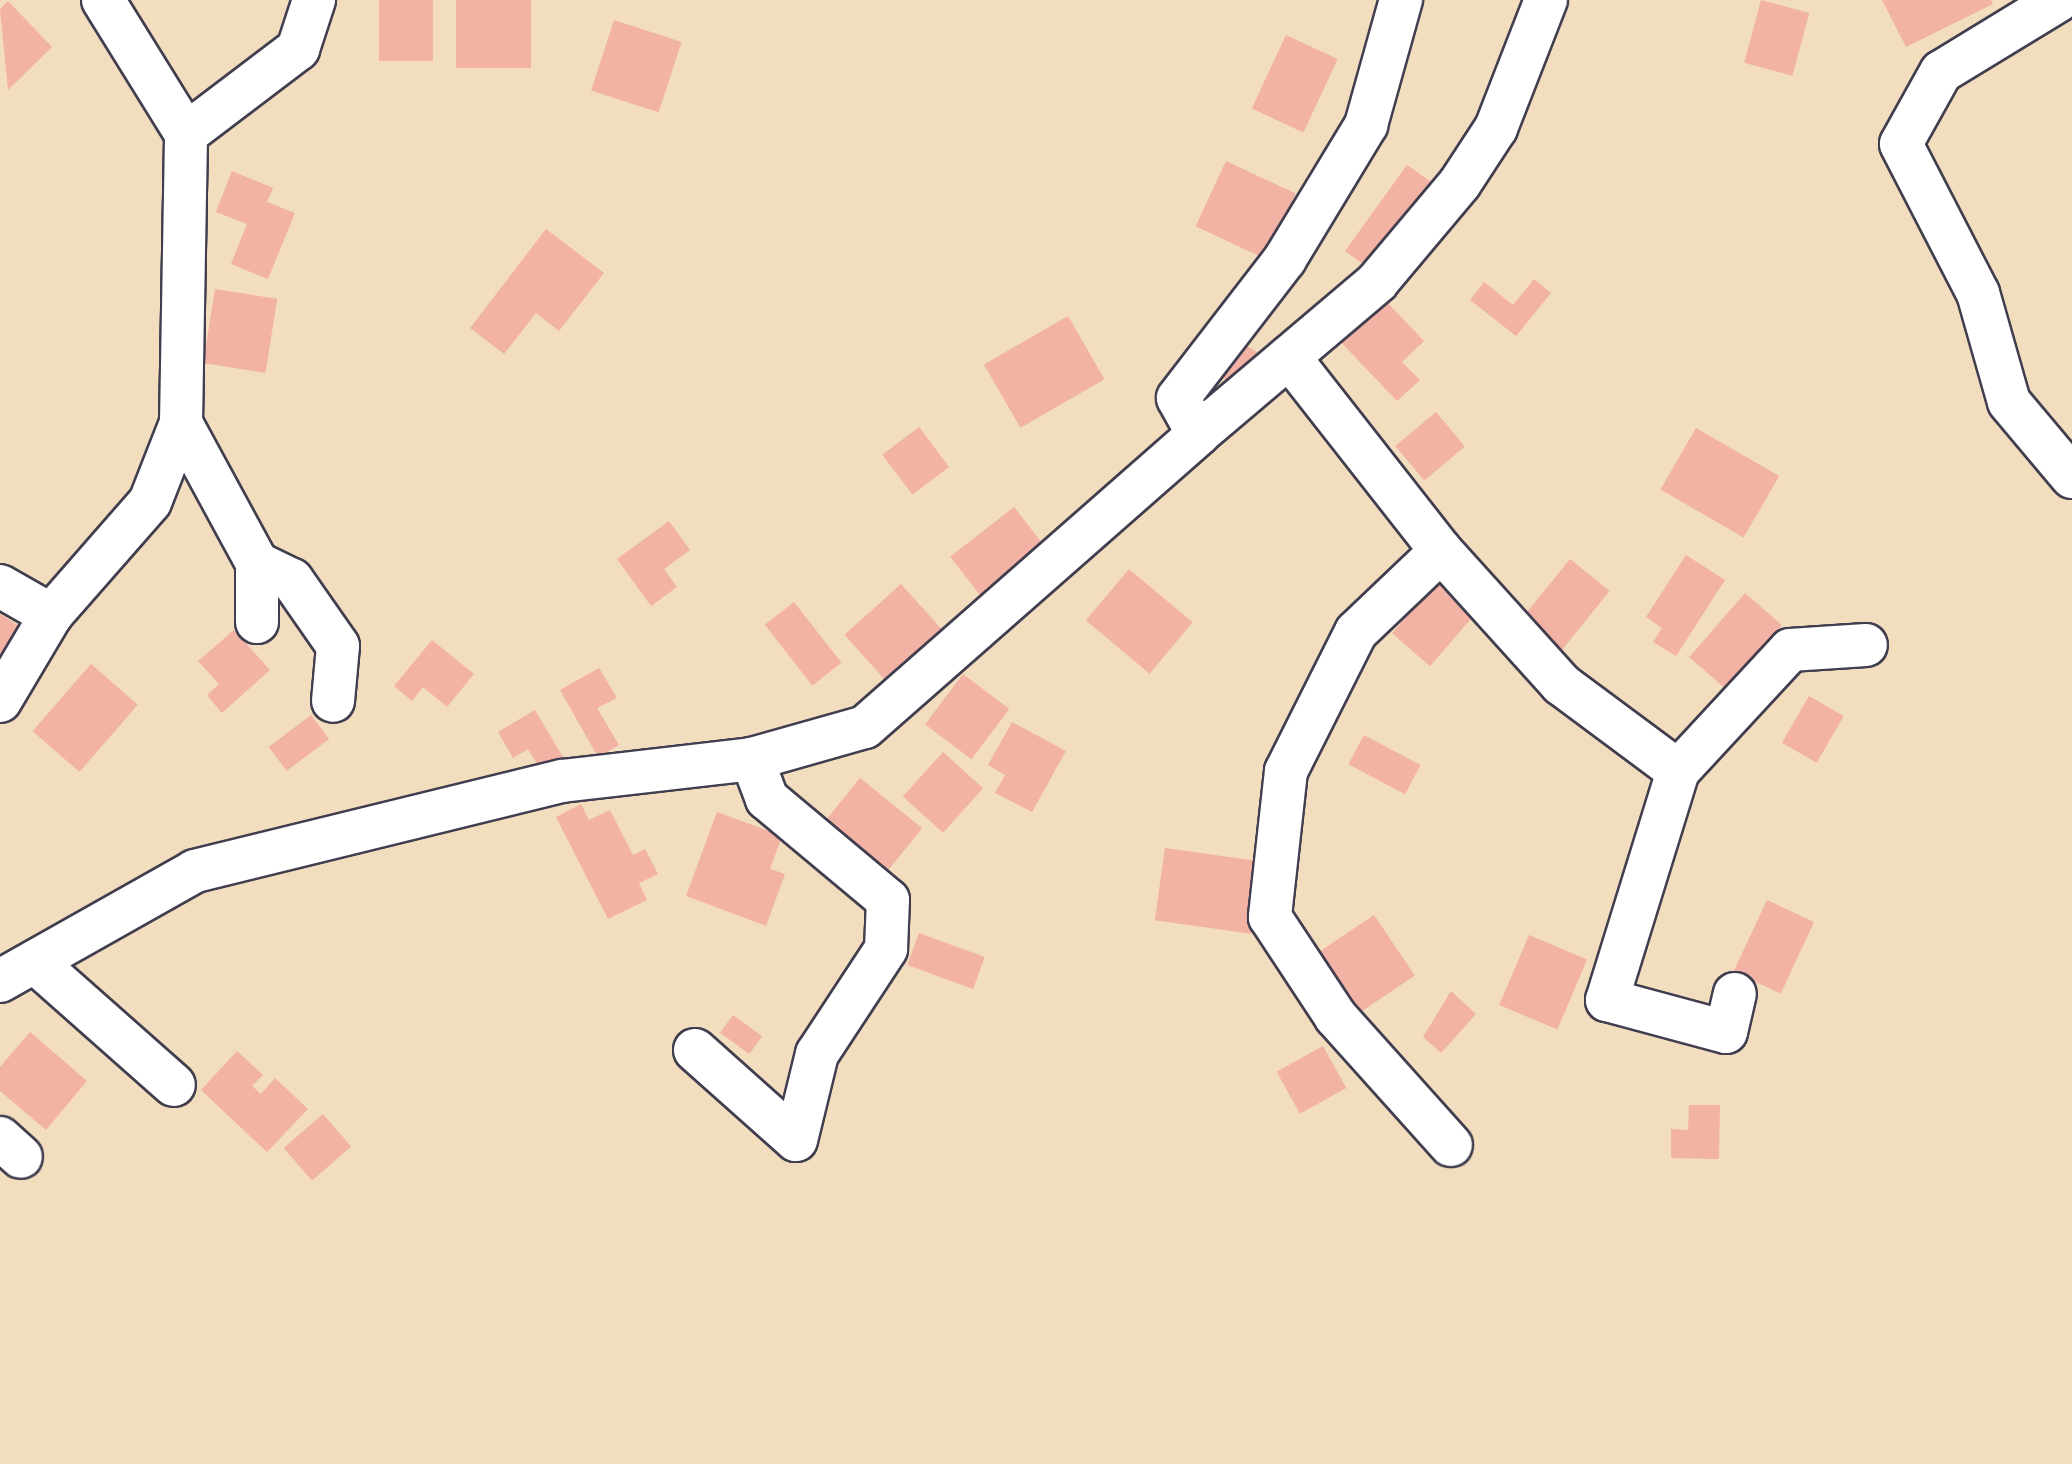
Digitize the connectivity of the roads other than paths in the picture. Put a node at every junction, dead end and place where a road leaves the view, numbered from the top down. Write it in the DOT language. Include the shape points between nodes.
graph roads {
  1 [pos="102,0"];
  2 [pos="314,0"];
  3 [pos="1402,0"];
  4 [pos="1546,0"];
  5 [pos="2059,0"];
  6 [pos="186,134"];
  7 [pos="1289,357"];
  8 [pos="181,422"];
  9 [pos="1198,434"];
  10 [pos="2072,477"];
  11 [pos="1441,551"];
  12 [pos="257,564"];
  13 [pos="0,586"];
  14 [pos="52,616"];
  15 [pos="256,622"];
  16 [pos="1866,645"];
  17 [pos="0,701"];
  18 [pos="333,701"];
  19 [pos="752,759"];
  20 [pos="1678,771"];
  21 [pos="18,972"];
  22 [pos="1736,994"];
  23 [pos="695,1050"];
  24 [pos="174,1084"];
  25 [pos="1451,1145"];
  1 -- 6 [label="street"];
  2 -- 6 [label="street" via="298,49"];
  3 -- 9 [label="street" via="1366,125 1285,259 1178,398"];
  4 -- 7 [label="street" via="1496,128 1460,182 1378,282"];
  5 -- 10 [label="street" via="1941,72 1901,144 1978,293 2009,402"];
  6 -- 8 [label="street"];
  7 -- 9 [label="street"];
  7 -- 11 [label="street"];
  8 -- 12 [label="street"];
  8 -- 14 [label="street" via="150,502"];
  9 -- 19 [label="street" via="865,726"];
  11 -- 20 [label="street" via="1561,684"];
  11 -- 25 [label="street" via="1356,632 1286,771 1270,917 1336,1017"];
  12 -- 15 [label="street"];
  12 -- 18 [label="street" via="292,580 338,646"];
  13 -- 14 [label="street"];
  14 -- 17 [label="street"];
  16 -- 20 [label="street" via="1790,650"];
  19 -- 21 [label="street" via="562,781 195,871"];
  19 -- 23 [label="street" via="767,799 888,900 886,949 817,1054 796,1140"];
  20 -- 22 [label="street" via="1607,1000 1726,1032"];
  21 -- 24 [label="street"];
}
